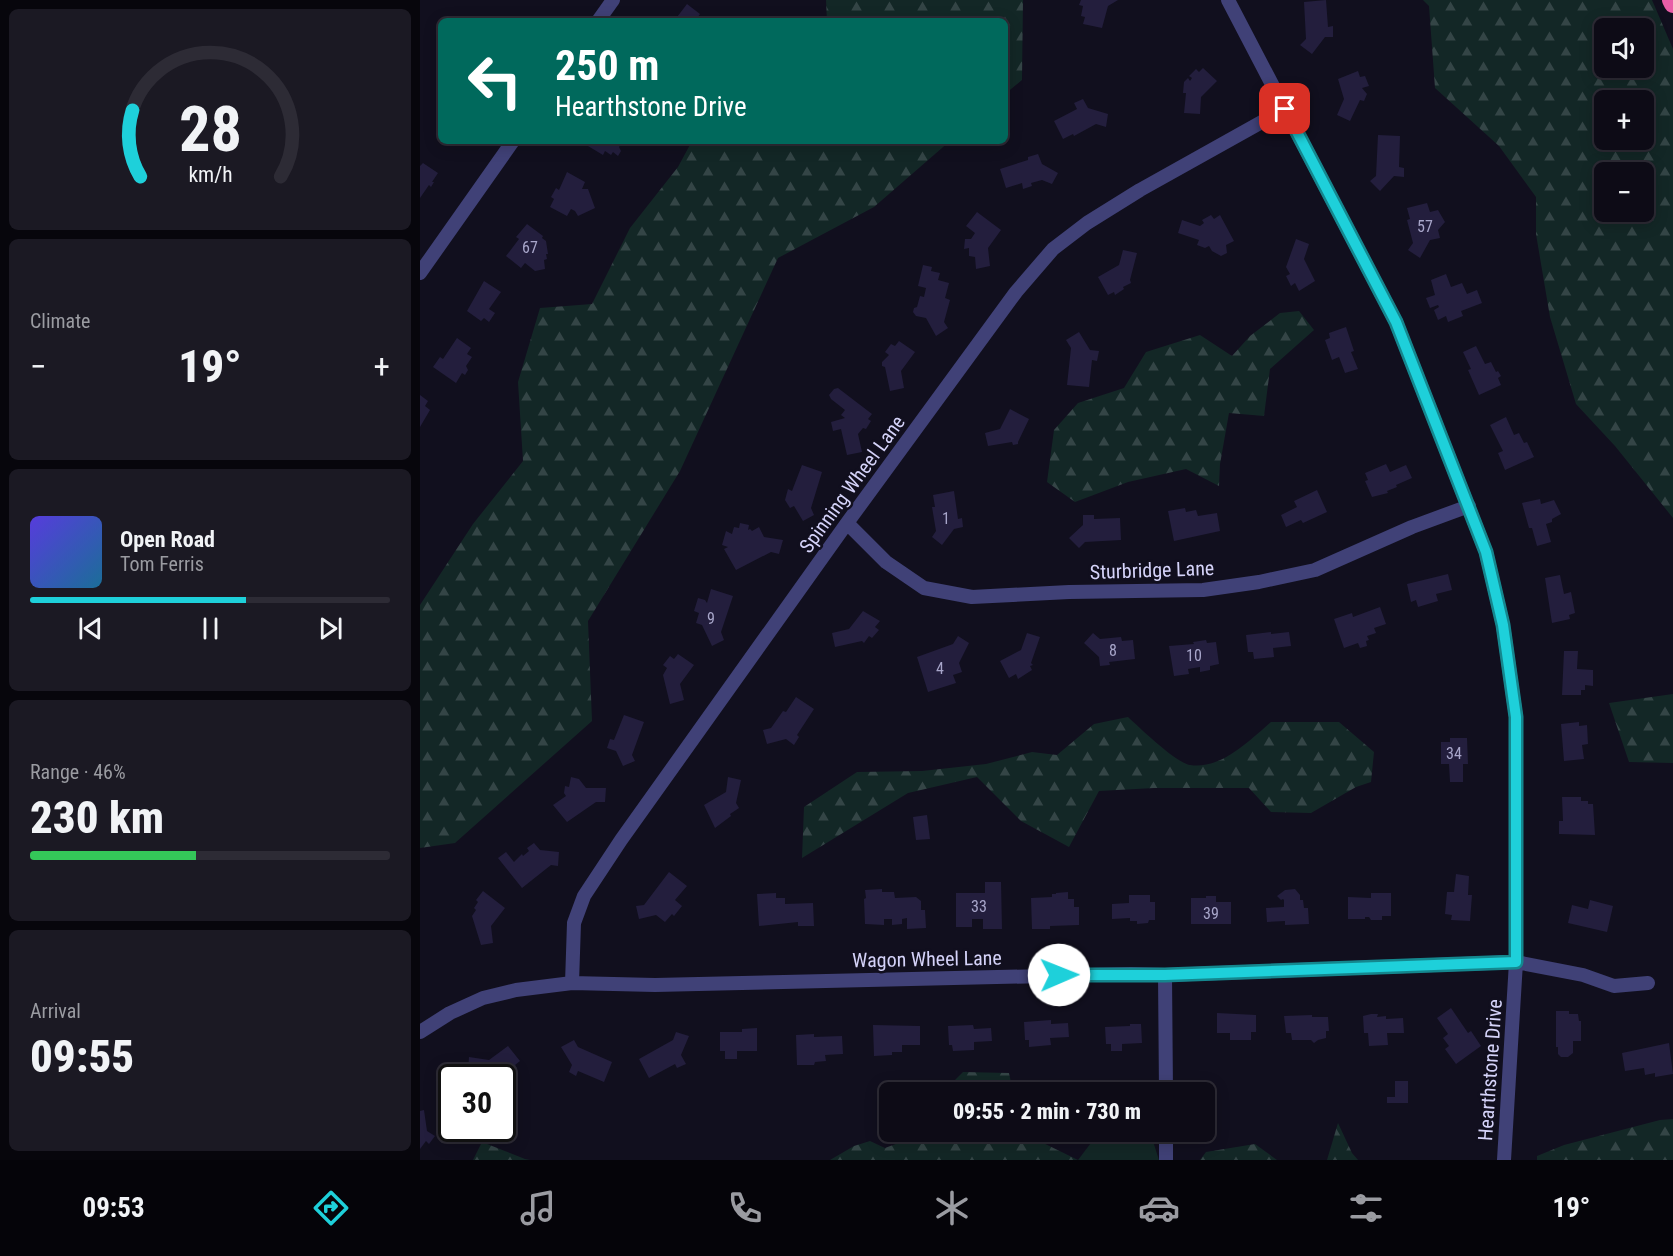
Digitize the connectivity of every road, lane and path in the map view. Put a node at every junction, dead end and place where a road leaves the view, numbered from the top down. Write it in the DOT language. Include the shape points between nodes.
graph roads {
  1 [pos="613,0"];
  2 [pos="1228,0"];
  3 [pos="1671,0"];
  4 [pos="1673,4"];
  5 [pos="600,18"];
  6 [pos="1285,109"];
  7 [pos="511,144"];
  8 [pos="420,273"];
  9 [pos="1469,506"];
  10 [pos="847,523"];
  11 [pos="1516,962"];
  12 [pos="1165,975"];
  13 [pos="572,983"];
  14 [pos="1648,983"];
  15 [pos="420,1032"];
  16 [pos="1166,1082"];
  17 [pos="1166,1142"];
  18 [pos="1166,1160"];
  19 [pos="1504,1160"];
  1 -- 5 [label="street"];
  2 -- 6 [label="street, Hearthstone Drive"];
  3 -- 4 [label="highway"];
  6 -- 9 [label="street, Hearthstone Drive" via="1396,322"];
  6 -- 10 [label="street, Spinning Wheel Lane" via="1140,190 1053,249 1016,292"];
  7 -- 8 [label="street"];
  9 -- 10 [label="street, Sturbridge Lane" via="1315,570 1259,582 1203,590 972,597 924,588 886,562"];
  9 -- 11 [label="street, Hearthstone Drive" via="1486,552 1503,625 1516,717"];
  10 -- 13 [label="street, Spinning Wheel Lane" via="584,896 574,924"];
  11 -- 12 [label="street, Wagon Wheel Lane"];
  11 -- 14 [label="street, Wagon Wheel Lane" via="1583,975 1614,986"];
  11 -- 19 [label="street, Hearthstone Drive"];
  12 -- 13 [label="street, Wagon Wheel Lane" via="667,985"];
  12 -- 16 [label="street"];
  13 -- 15 [label="street, Wagon Wheel Lane" via="483,998"];
  17 -- 18 [label="street"];
}
